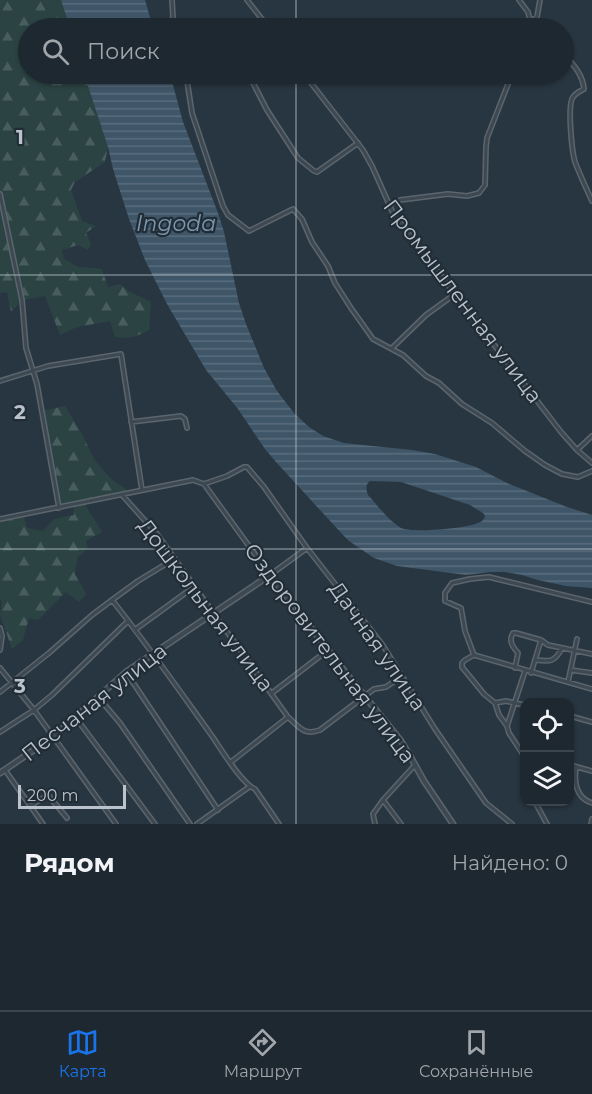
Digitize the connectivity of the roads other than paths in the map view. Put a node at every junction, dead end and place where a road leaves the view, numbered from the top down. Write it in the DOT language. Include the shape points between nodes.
graph roads {
  1 [pos="172,0"];
  2 [pos="247,0"];
  3 [pos="519,0"];
  4 [pos="540,0"];
  5 [pos="173,18"];
  6 [pos="261,18"];
  7 [pos="530,18"];
  8 [pos="535,18"];
  9 [pos="574,67"];
  10 [pos="188,84"];
  11 [pos="254,84"];
  12 [pos="312,84"];
  13 [pos="508,84"];
  14 [pos="358,143"];
  15 [pos="0,194"];
  16 [pos="592,201"];
  17 [pos="388,205"];
  18 [pos="455,294"];
  19 [pos="392,348"];
  20 [pos="33,370"];
  21 [pos="0,381"];
  22 [pos="132,422"];
  23 [pos="187,428"];
  24 [pos="592,436"];
  25 [pos="577,450"];
  26 [pos="592,463"];
  27 [pos="592,471"];
  28 [pos="204,484"];
  29 [pos="142,490"];
  30 [pos="122,495"];
  31 [pos="59,508"];
  32 [pos="0,519"];
  33 [pos="307,548"];
  34 [pos="174,559"];
  35 [pos="270,574"];
  36 [pos="195,586"];
  37 [pos="112,600"];
  38 [pos="592,602"];
  39 [pos="213,613"];
  40 [pos="128,621"];
  41 [pos="0,628"];
  42 [pos="135,630"];
  43 [pos="577,639"];
  44 [pos="541,640"];
  45 [pos="562,648"];
  46 [pos="0,650"];
  47 [pos="328,650"];
  48 [pos="574,651"];
  49 [pos="592,654"];
  50 [pos="153,655"];
  51 [pos="474,655"];
  52 [pos="536,660"];
  53 [pos="0,668"];
  54 [pos="514,668"];
  55 [pos="571,670"];
  56 [pos="525,671"];
  57 [pos="126,672"];
  58 [pos="531,672"];
  59 [pos="592,674"];
  60 [pos="402,676"];
  61 [pos="11,681"];
  62 [pos="568,682"];
  63 [pos="592,689"];
  64 [pos="0,692"];
  65 [pos="272,693"];
  66 [pos="98,697"];
  67 [pos="365,697"];
  68 [pos="495,703"];
  69 [pos="516,703"];
  70 [pos="520,704"];
  71 [pos="34,710"];
  72 [pos="76,717"];
  73 [pos="288,717"];
  74 [pos="574,717"];
  75 [pos="592,722"];
  76 [pos="507,726"];
  77 [pos="0,732"];
  78 [pos="53,737"];
  79 [pos="522,752"];
  80 [pos="231,762"];
  81 [pos="416,765"];
  82 [pos="576,767"];
  83 [pos="2,771"];
  84 [pos="592,771"];
  85 [pos="249,787"];
  86 [pos="383,800"];
  87 [pos="592,803"];
  88 [pos="30,806"];
  89 [pos="538,806"];
  90 [pos="218,810"];
  91 [pos="67,818"];
  92 [pos="592,819"];
  93 [pos="43,824"];
  94 [pos="116,824"];
  95 [pos="155,824"];
  96 [pos="190,824"];
  97 [pos="197,824"];
  98 [pos="279,824"];
  99 [pos="375,824"];
  100 [pos="401,824"];
  101 [pos="453,824"];
  102 [pos="513,824"];
  103 [pos="547,824"];
  104 [pos="591,824"];
  1 -- 5 [label="street"];
  2 -- 6 [label="street"];
  3 -- 7 [label="street"];
  4 -- 8 [label="street"];
  9 -- 16 [label="street" via="584,89 571,101 570,129 575,161"];
  10 -- 19 [label="street" via="192,113 228,215 249,231 293,209 335,283 373,339"];
  11 -- 14 [label="street" via="298,158 317,172"];
  12 -- 14 [label="street, Промышленная улица"];
  13 -- 17 [label="street" via="488,138 485,185 479,193 400,200"];
  14 -- 17 [label="street, Промышленная улица"];
  15 -- 20 [label="street"];
  17 -- 18 [label="street, Промышленная улица"];
  18 -- 19 [label="street"];
  18 -- 25 [label="street, Промышленная улица"];
  19 -- 27 [label="street" via="525,452 554,470 578,477"];
  20 -- 21 [label="street"];
  20 -- 22 [label="street" via="120,354"];
  20 -- 31 [label="street"];
  22 -- 23 [label="street" via="181,416"];
  22 -- 29 [label="street"];
  24 -- 25 [label="street"];
  25 -- 26 [label="street, Промышленная улица"];
  28 -- 29 [label="street" via="193,480"];
  28 -- 33 [label="street, Дачная улица" via="247,467"];
  28 -- 35 [label="street, Оздоровительная улица"];
  29 -- 30 [label="street"];
  30 -- 31 [label="street"];
  30 -- 34 [label="street, Дошкольная улица"];
  31 -- 32 [label="street"];
  33 -- 35 [label="street, Песчаная улица"];
  33 -- 60 [label="street, Дачная улица" via="382,644"];
  34 -- 36 [label="street, Дошкольная улица"];
  34 -- 37 [label="street"];
  35 -- 39 [label="street, Песчаная улица"];
  35 -- 47 [label="street, Оздоровительная улица"];
  36 -- 39 [label="street, Дошкольная улица"];
  36 -- 42 [label="street"];
  37 -- 40 [label="street"];
  37 -- 61 [label="street"];
  38 -- 51 [label="street" via="489,578 452,583 445,601 461,608"];
  39 -- 50 [label="street, Песчаная улица"];
  39 -- 65 [label="street, Дошкольная улица"];
  40 -- 42 [label="street"];
  40 -- 71 [label="street"];
  41 -- 46 [label="street"];
  42 -- 50 [label="street"];
  43 -- 48 [label="street"];
  44 -- 45 [label="street"];
  44 -- 52 [label="street"];
  44 -- 54 [label="street" via="513,633 512,646 518,653"];
  45 -- 48 [label="street"];
  45 -- 52 [label="street" via="554,659"];
  47 -- 65 [label="street"];
  47 -- 67 [label="street, Оздоровительная улица"];
  48 -- 49 [label="street"];
  48 -- 55 [label="street"];
  50 -- 57 [label="street, Песчаная улица"];
  50 -- 80 [label="street"];
  51 -- 54 [label="street"];
  51 -- 68 [label="street" via="462,667"];
  52 -- 58 [label="street"];
  53 -- 61 [label="street"];
  54 -- 56 [label="street"];
  55 -- 59 [label="street"];
  55 -- 62 [label="street"];
  56 -- 58 [label="street"];
  56 -- 69 [label="street"];
  57 -- 66 [label="street, Песчаная улица"];
  57 -- 90 [label="street"];
  58 -- 62 [label="street"];
  60 -- 67 [label="street"];
  60 -- 102 [label="street, Дачная улица" via="486,803"];
  61 -- 64 [label="street"];
  61 -- 71 [label="street"];
  62 -- 63 [label="street"];
  65 -- 73 [label="street, Дошкольная улица"];
  66 -- 72 [label="street, Песчаная улица"];
  66 -- 96 [label="street"];
  67 -- 73 [label="street" via="312,733"];
  67 -- 81 [label="street, Оздоровительная улица"];
  68 -- 69 [label="street"];
  68 -- 76 [label="street"];
  69 -- 70 [label="street"];
  69 -- 76 [label="street"];
  71 -- 77 [label="street"];
  71 -- 78 [label="street"];
  72 -- 78 [label="street, Песчаная улица"];
  72 -- 95 [label="street"];
  73 -- 80 [label="street"];
  74 -- 75 [label="street"];
  76 -- 79 [label="street"];
  78 -- 83 [label="street, Песчаная улица"];
  78 -- 94 [label="street"];
  80 -- 85 [label="street"];
  81 -- 86 [label="street"];
  81 -- 101 [label="street, Оздоровительная улица"];
  82 -- 84 [label="street"];
  82 -- 87 [label="street" via="577,789 582,798"];
  83 -- 88 [label="street"];
  85 -- 90 [label="street"];
  85 -- 98 [label="street" via="255,789"];
  86 -- 99 [label="street" via="373,814"];
  86 -- 100 [label="street"];
  88 -- 91 [label="street" via="48,795"];
  88 -- 93 [label="street"];
  89 -- 103 [label="street"];
  90 -- 97 [label="street"];
  92 -- 104 [label="street"];
}
